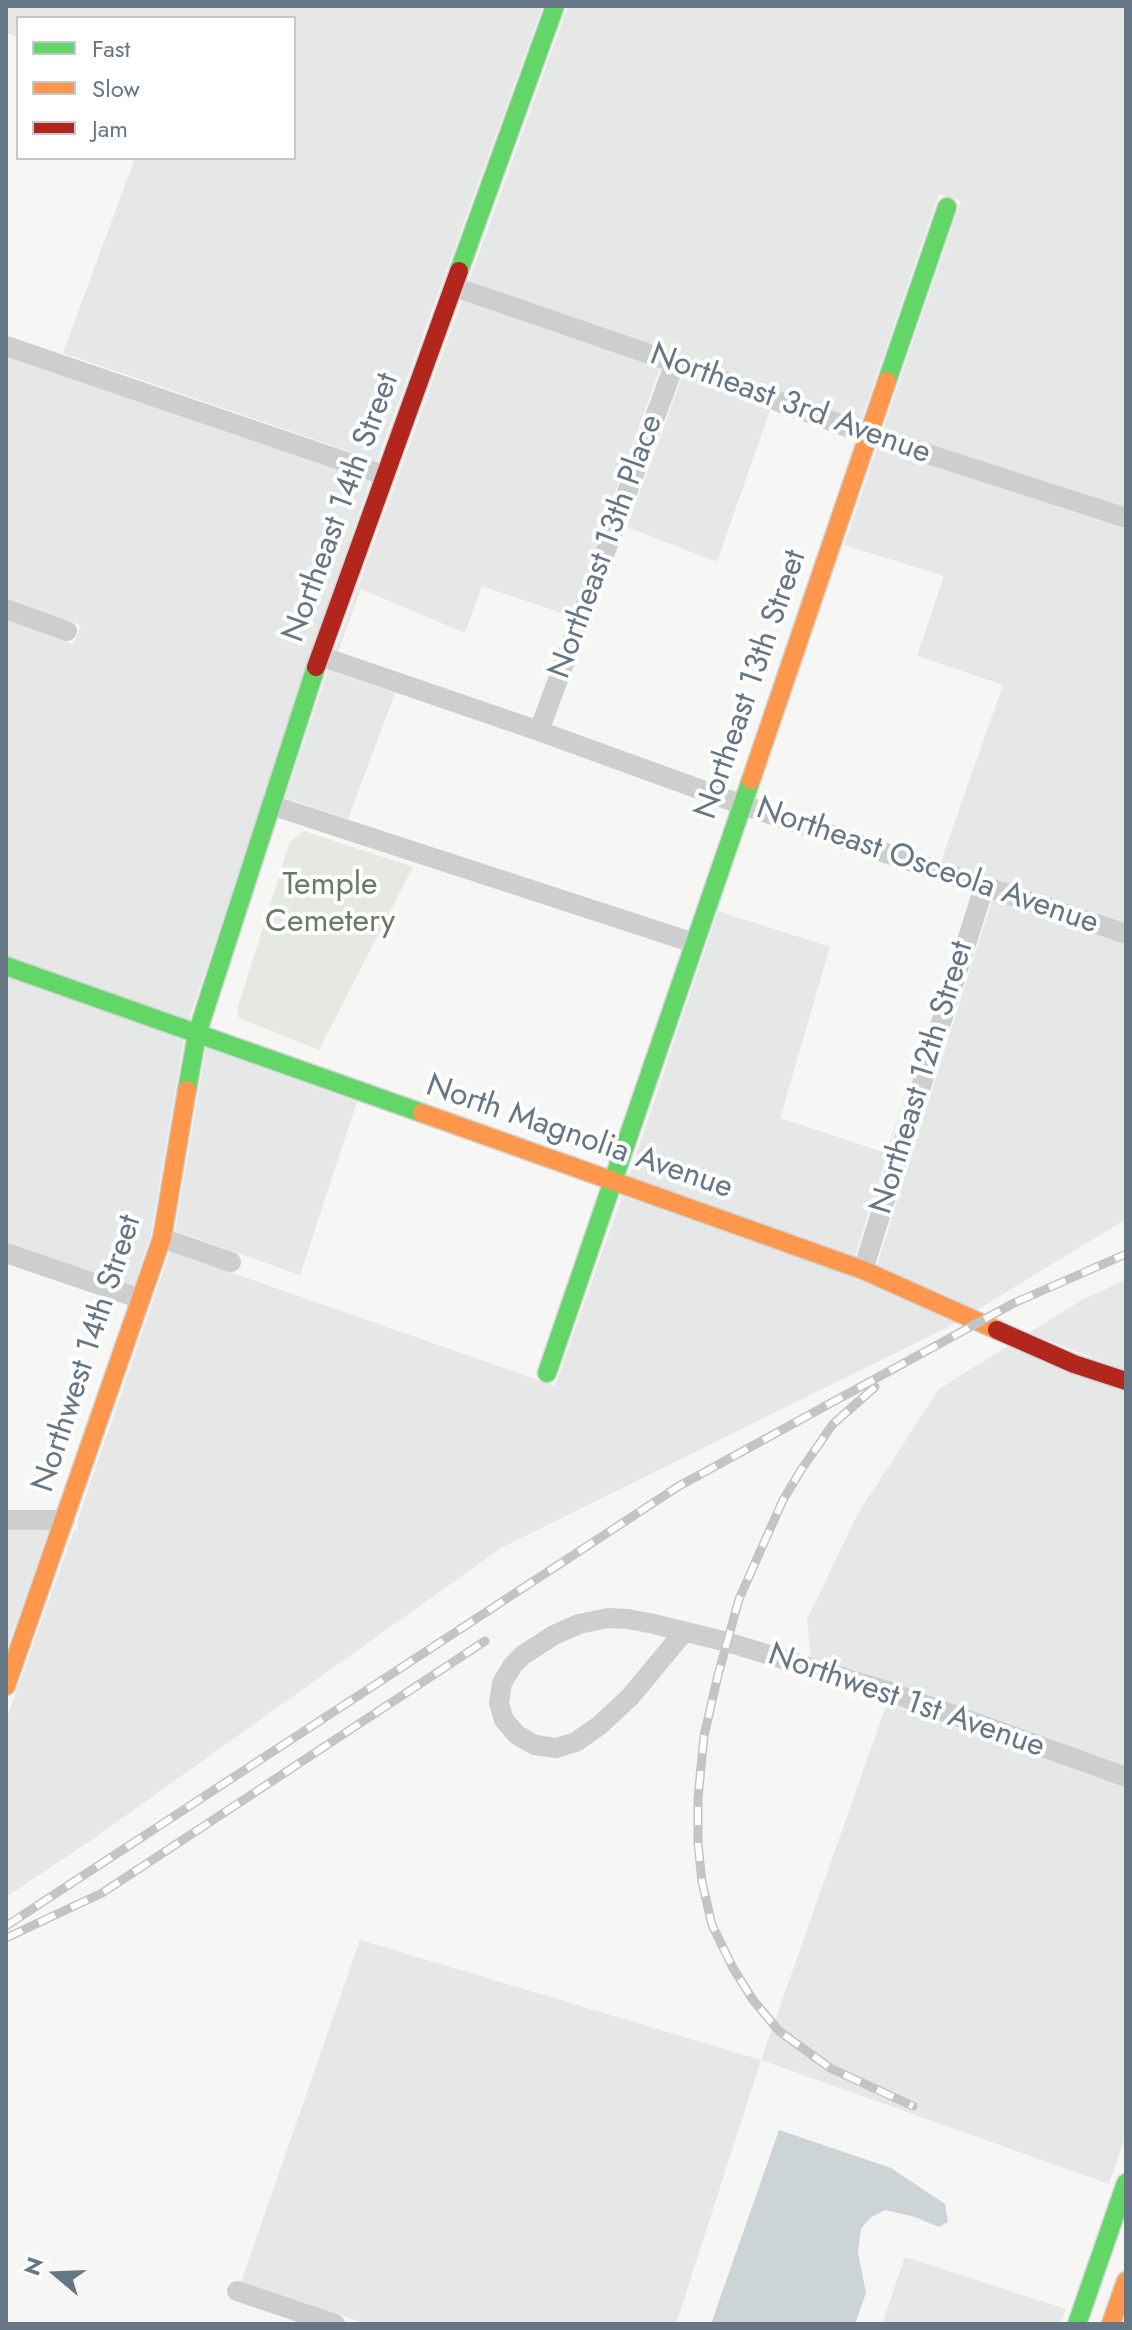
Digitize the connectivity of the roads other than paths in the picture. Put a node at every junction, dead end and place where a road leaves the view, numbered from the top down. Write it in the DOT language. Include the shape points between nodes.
graph roads {
  1 [pos="555,6"];
  2 [pos="947,207"];
  3 [pos="455,287"];
  4 [pos="6,346"];
  5 [pos="675,363"];
  6 [pos="869,435"];
  7 [pos="384,475"];
  8 [pos="1126,518"];
  9 [pos="6,609"];
  10 [pos="67,631"];
  11 [pos="320,656"];
  12 [pos="539,731"];
  13 [pos="271,805"];
  14 [pos="743,805"];
  15 [pos="984,887"];
  16 [pos="1126,934"];
  17 [pos="694,943"];
  18 [pos="6,966"];
  19 [pos="197,1034"];
  20 [pos="614,1182"];
  21 [pos="162,1238"];
  22 [pos="6,1253"];
  23 [pos="231,1262"];
  24 [pos="863,1270"];
  25 [pos="141,1299"];
  26 [pos="547,1373"];
  27 [pos="1126,1381"];
  28 [pos="6,1520"];
  29 [pos="65,1520"];
  30 [pos="684,1632"];
  31 [pos="6,1686"];
  32 [pos="1126,1777"];
  33 [pos="1126,2183"];
  34 [pos="1126,2281"];
  35 [pos="237,2291"];
  36 [pos="335,2324"];
  37 [pos="1077,2324"];
  38 [pos="1111,2324"];
  1 -- 3 [label="street, Northeast 14th Street"];
  2 -- 6 [label="street, Northeast 13th Street"];
  3 -- 5 [label="street, Northeast 3rd Avenue"];
  3 -- 7 [label="street, Northeast 14th Street"];
  4 -- 7 [label="street"];
  5 -- 6 [label="street, Northeast 3rd Avenue"];
  5 -- 12 [label="street, Northeast 13th Place"];
  6 -- 8 [label="street, Northeast 3rd Avenue"];
  6 -- 14 [label="street, Northeast 13th Street"];
  7 -- 11 [label="street, Northeast 14th Street"];
  9 -- 10 [label="street"];
  11 -- 12 [label="street, Northeast Osceola Avenue"];
  11 -- 13 [label="street, Northeast 14th Street"];
  12 -- 14 [label="street, Northeast Osceola Avenue"];
  13 -- 17 [label="street"];
  13 -- 19 [label="street, Northeast 14th Street"];
  14 -- 15 [label="street, Northeast Osceola Avenue"];
  14 -- 17 [label="street, Northeast 13th Street"];
  15 -- 16 [label="street, Northeast Osceola Avenue"];
  15 -- 24 [label="street, Northeast 12th Street"];
  17 -- 20 [label="street, Northeast 13th Street"];
  18 -- 19 [label="street, North Magnolia Avenue"];
  19 -- 20 [label="street, North Magnolia Avenue"];
  19 -- 21 [label="street, Northwest 14th Street"];
  20 -- 24 [label="street, North Magnolia Avenue"];
  20 -- 26 [label="street, Northeast 13th Street"];
  21 -- 23 [label="street"];
  21 -- 25 [label="street, Northwest 14th Street"];
  22 -- 25 [label="street"];
  24 -- 27 [label="street, North Magnolia Avenue" via="1074,1364"];
  25 -- 29 [label="street, Northwest 14th Street"];
  28 -- 29 [label="street"];
  29 -- 31 [label="street, Northwest 14th Street"];
  30 -- 30 [label="street, Northwest 1st Avenue" via="618,1618 565,1629 523,1655 507,1673 499,1695 504,1720 535,1745 556,1748 576,1742 630,1697"];
  30 -- 32 [label="street, Northwest 1st Avenue" via="884,1690"];
  33 -- 37 [label="street"];
  34 -- 38 [label="street"];
  35 -- 36 [label="street"];
}
